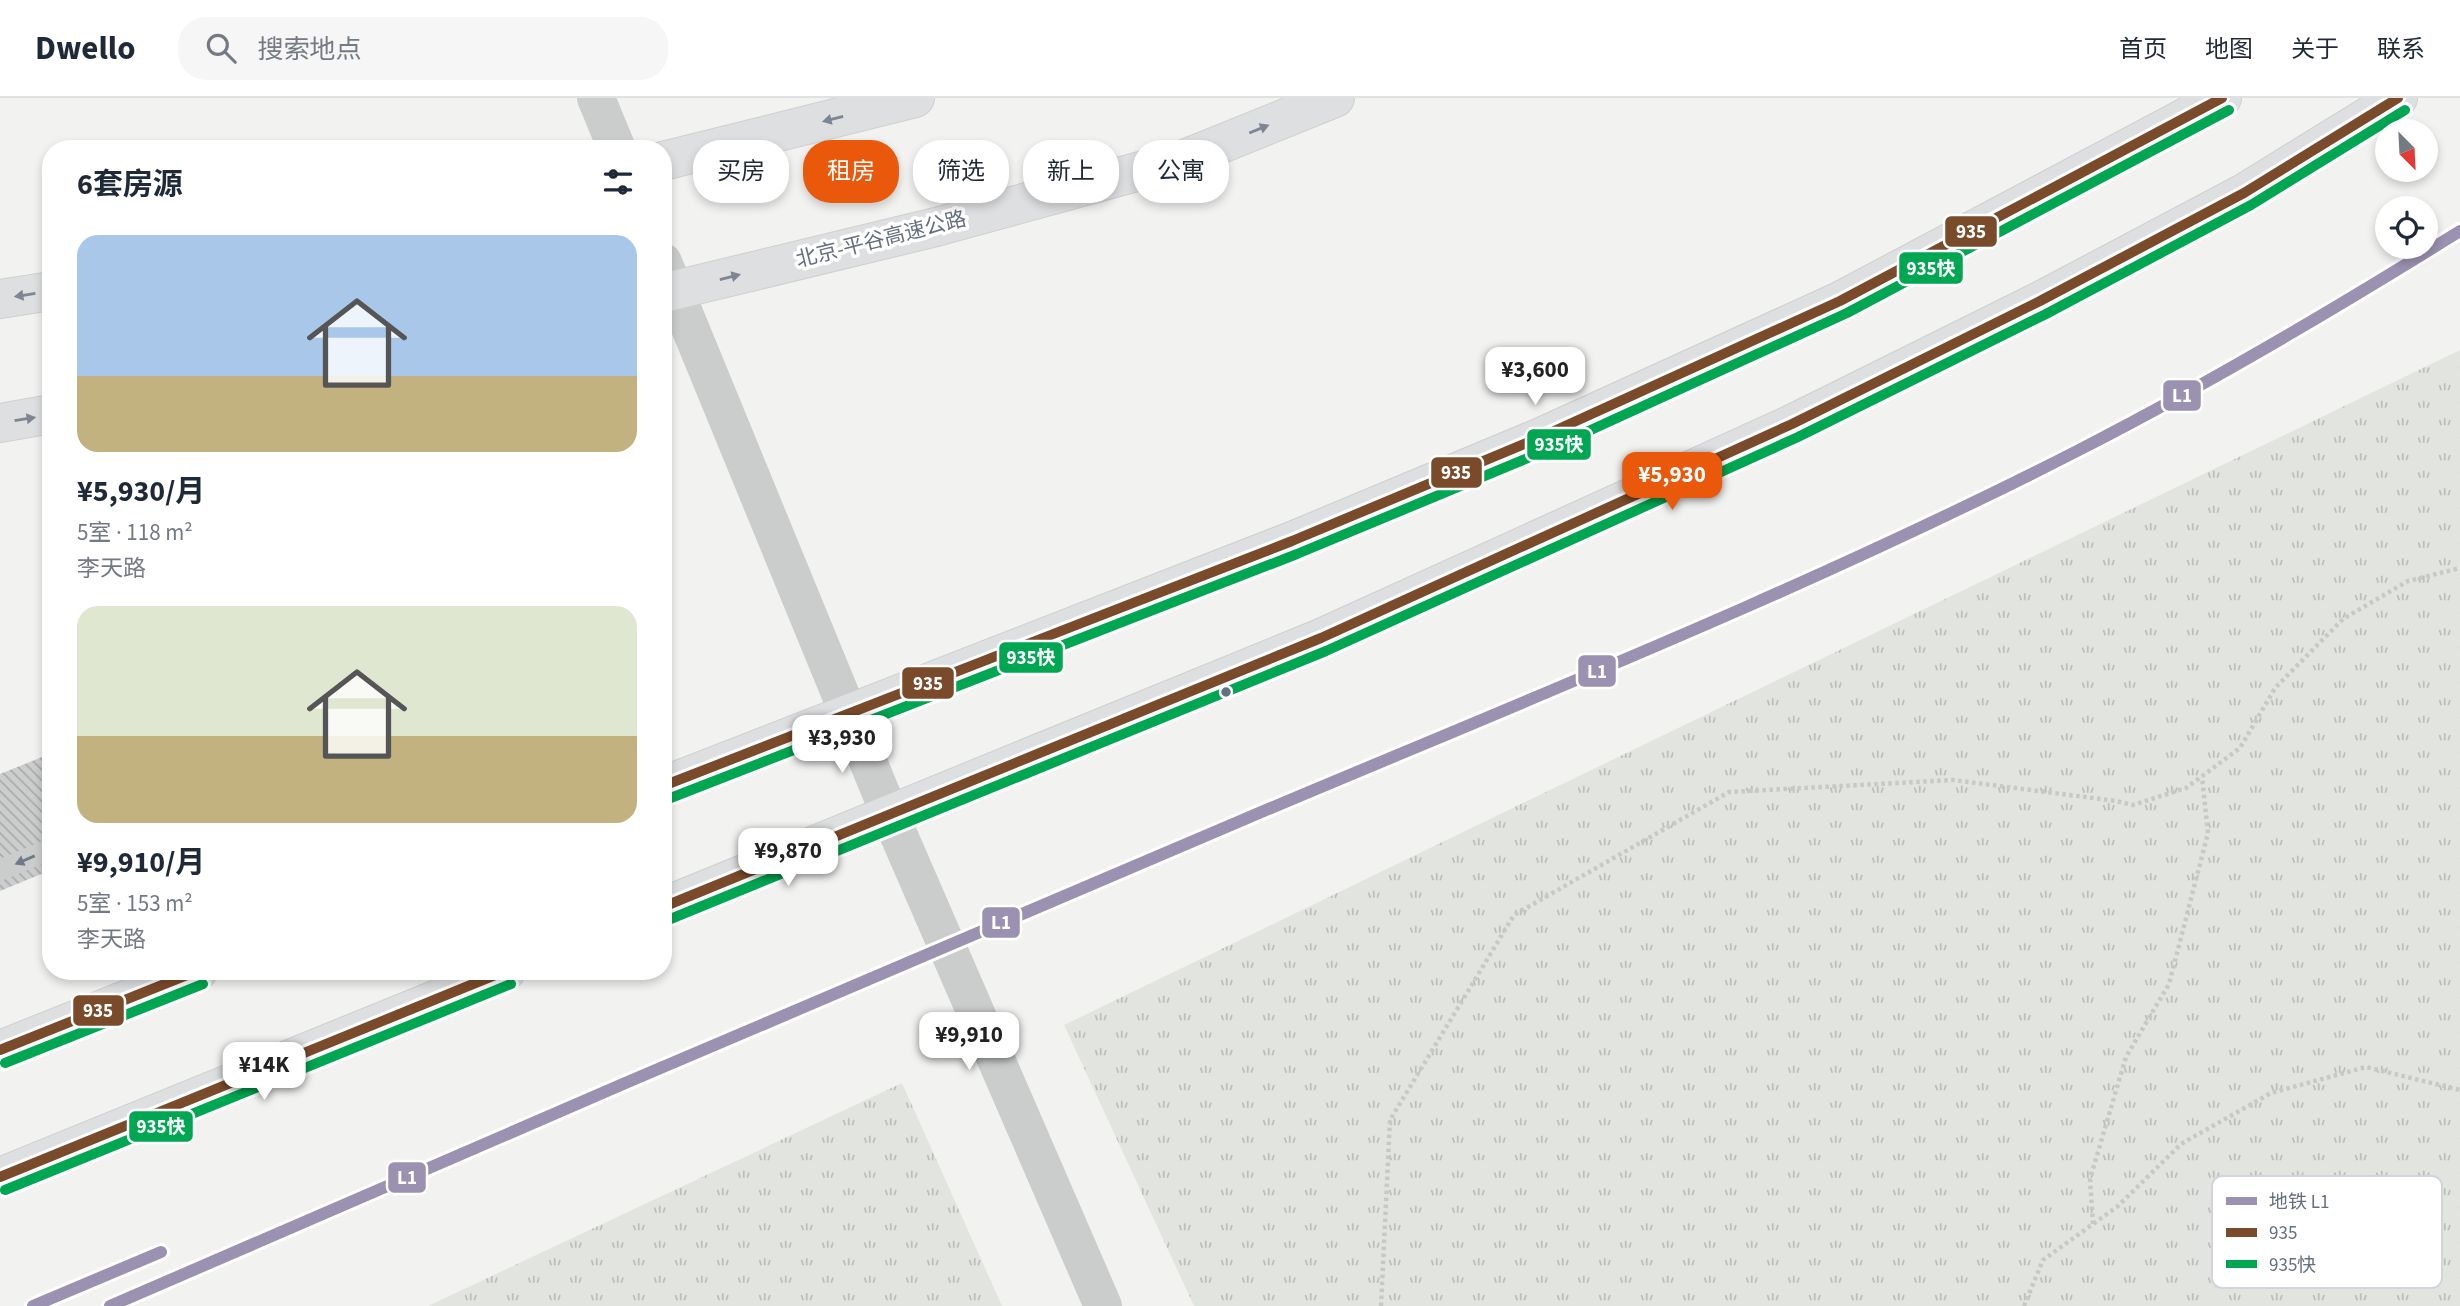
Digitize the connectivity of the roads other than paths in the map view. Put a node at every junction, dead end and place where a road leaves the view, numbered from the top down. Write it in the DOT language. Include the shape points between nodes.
graph roads {
  1 [pos="596,98"];
  2 [pos="1335,98"];
  3 [pos="2222,98"];
  4 [pos="2398,98"];
  5 [pos="907,100"];
  6 [pos="613,140"];
  7 [pos="672,159"];
  8 [pos="672,284"];
  9 [pos="672,291"];
  10 [pos="42,292"];
  11 [pos="0,299"];
  12 [pos="42,416"];
  13 [pos="0,423"];
  14 [pos="848,713"];
  15 [pos="672,782"];
  16 [pos="890,814"];
  17 [pos="42,853"];
  18 [pos="0,870"];
  19 [pos="672,903"];
  20 [pos="173,980"];
  21 [pos="484,980"];
  22 [pos="0,1050"];
  23 [pos="0,1177"];
  24 [pos="1103,1306"];
  1 -- 6 [label="street"];
  9 -- 2 [label="main road, 北京-平谷高速公路, one-way, bridge" via="936,227 1184,159"];
  3 -- 14 [label="main road" via="1840,301 1541,437 1292,541"];
  4 -- 16 [label="main road" via="2244,193 1792,424 1321,639"];
  5 -- 7 [label="main road, one-way"];
  8 -- 14 [label="street"];
  10 -- 11 [label="main road, one-way"];
  13 -- 12 [label="main road, one-way"];
  14 -- 15 [label="main road"];
  14 -- 16 [label="street"];
  16 -- 19 [label="main road"];
  16 -- 24 [label="street"];
  17 -- 18 [label="lane, one-way"];
  20 -- 22 [label="main road"];
  21 -- 23 [label="main road"];
}
